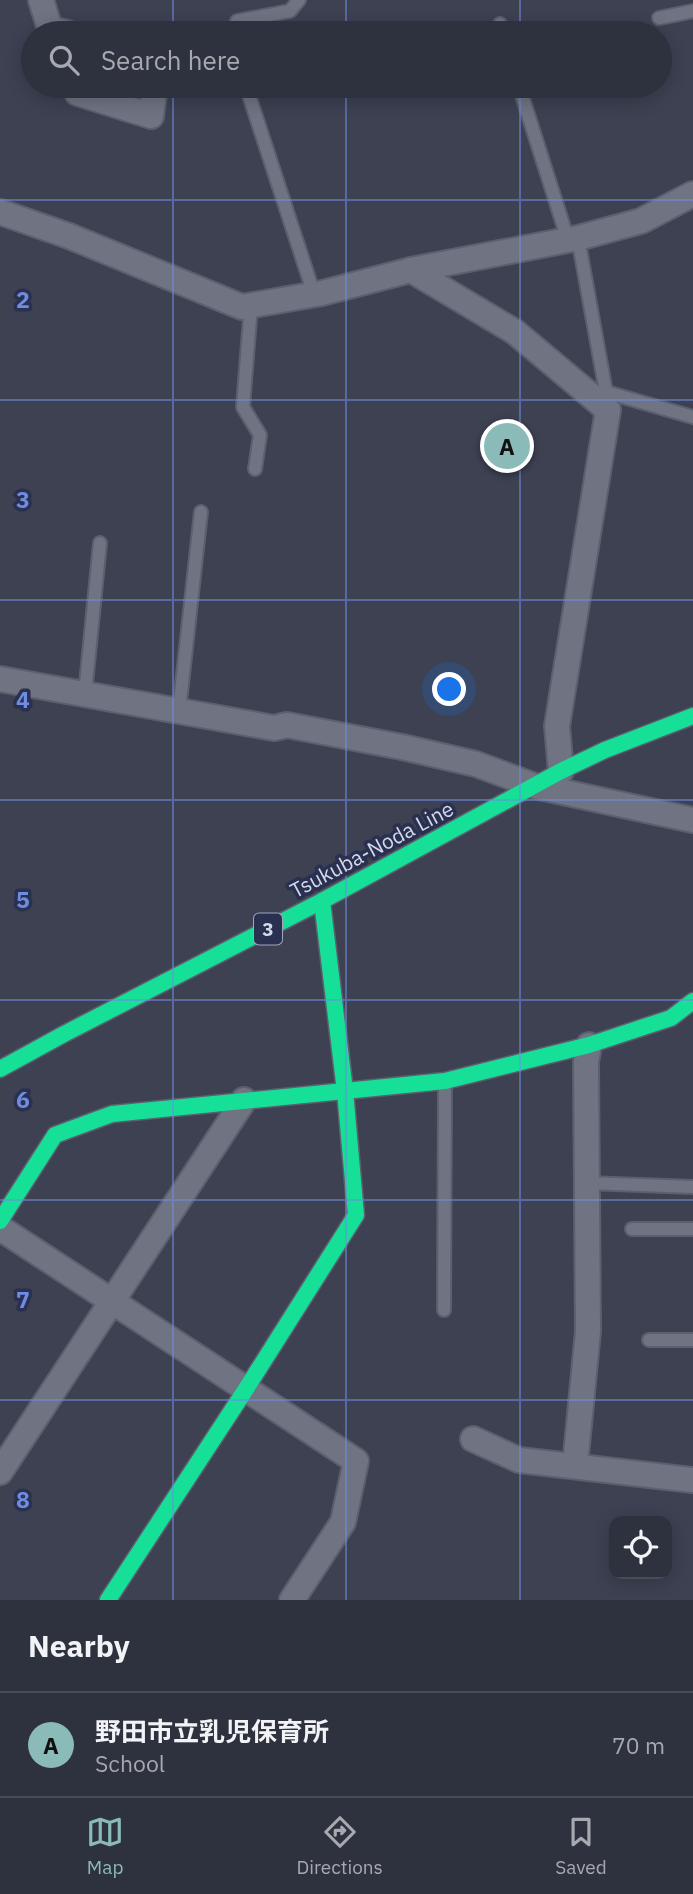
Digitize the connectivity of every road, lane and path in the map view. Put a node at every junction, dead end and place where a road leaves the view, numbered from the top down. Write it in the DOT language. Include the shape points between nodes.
graph roads {
  1 [pos="41,0"];
  2 [pos="299,0"];
  3 [pos="693,11"];
  4 [pos="659,18"];
  5 [pos="48,21"];
  6 [pos="237,21"];
  7 [pos="94,98"];
  8 [pos="153,98"];
  9 [pos="250,98"];
  10 [pos="523,98"];
  11 [pos="693,194"];
  12 [pos="0,212"];
  13 [pos="573,239"];
  14 [pos="411,270"];
  15 [pos="314,294"];
  16 [pos="251,305"];
  17 [pos="607,401"];
  18 [pos="693,417"];
  19 [pos="255,469"];
  20 [pos="201,512"];
  21 [pos="100,543"];
  22 [pos="0,679"];
  23 [pos="85,694"];
  24 [pos="179,710"];
  25 [pos="693,716"];
  26 [pos="561,771"];
  27 [pos="535,786"];
  28 [pos="693,820"];
  29 [pos="323,901"];
  30 [pos="693,1001"];
  31 [pos="589,1045"];
  32 [pos="0,1069"];
  33 [pos="445,1080"];
  34 [pos="345,1091"];
  35 [pos="244,1100"];
  36 [pos="587,1183"];
  37 [pos="693,1187"];
  38 [pos="0,1221"];
  39 [pos="0,1228"];
  40 [pos="632,1228"];
  41 [pos="693,1229"];
  42 [pos="112,1301"];
  43 [pos="444,1310"];
  44 [pos="649,1339"];
  45 [pos="693,1340"];
  46 [pos="246,1389"];
  47 [pos="473,1439"];
  48 [pos="575,1466"];
  49 [pos="0,1472"];
  50 [pos="693,1480"];
  51 [pos="108,1600"];
  52 [pos="292,1600"];
  1 -- 5 [label="street"];
  2 -- 6 [label="lane" via="290,11"];
  3 -- 4 [label="lane"];
  7 -- 8 [label="street" via="151,116"];
  9 -- 15 [label="lane"];
  10 -- 13 [label="lane"];
  11 -- 13 [label="street" via="641,221"];
  12 -- 16 [label="street" via="242,307"];
  13 -- 14 [label="street"];
  13 -- 17 [label="lane"];
  14 -- 15 [label="street"];
  14 -- 17 [label="street" via="515,331"];
  15 -- 16 [label="street"];
  16 -- 19 [label="lane" via="243,407 260,435"];
  17 -- 18 [label="lane"];
  17 -- 26 [label="street" via="557,726"];
  20 -- 24 [label="lane"];
  21 -- 23 [label="lane"];
  22 -- 23 [label="street"];
  23 -- 24 [label="street"];
  24 -- 27 [label="street" via="402,747 476,764"];
  25 -- 26 [label="street, Tsukuba-Noda Line / 3"];
  26 -- 27 [label="street, Tsukuba-Noda Line / 3"];
  27 -- 28 [label="street"];
  27 -- 29 [label="street, Tsukuba-Noda Line / 3"];
  29 -- 32 [label="street, Tsukuba-Noda Line / 3"];
  29 -- 34 [label="street"];
  30 -- 31 [label="street" via="671,1018"];
  31 -- 33 [label="street"];
  31 -- 36 [label="street"];
  33 -- 34 [label="street"];
  33 -- 43 [label="lane"];
  34 -- 35 [label="street"];
  34 -- 46 [label="street" via="356,1215"];
  35 -- 38 [label="street" via="112,1114 55,1135"];
  35 -- 42 [label="street"];
  36 -- 37 [label="lane"];
  36 -- 48 [label="street" via="588,1331"];
  39 -- 42 [label="street"];
  40 -- 41 [label="lane"];
  42 -- 46 [label="street"];
  42 -- 49 [label="street"];
  44 -- 45 [label="lane"];
  46 -- 51 [label="street"];
  46 -- 52 [label="street" via="356,1461 343,1522"];
  47 -- 48 [label="street" via="519,1460"];
  48 -- 50 [label="street"];
}
